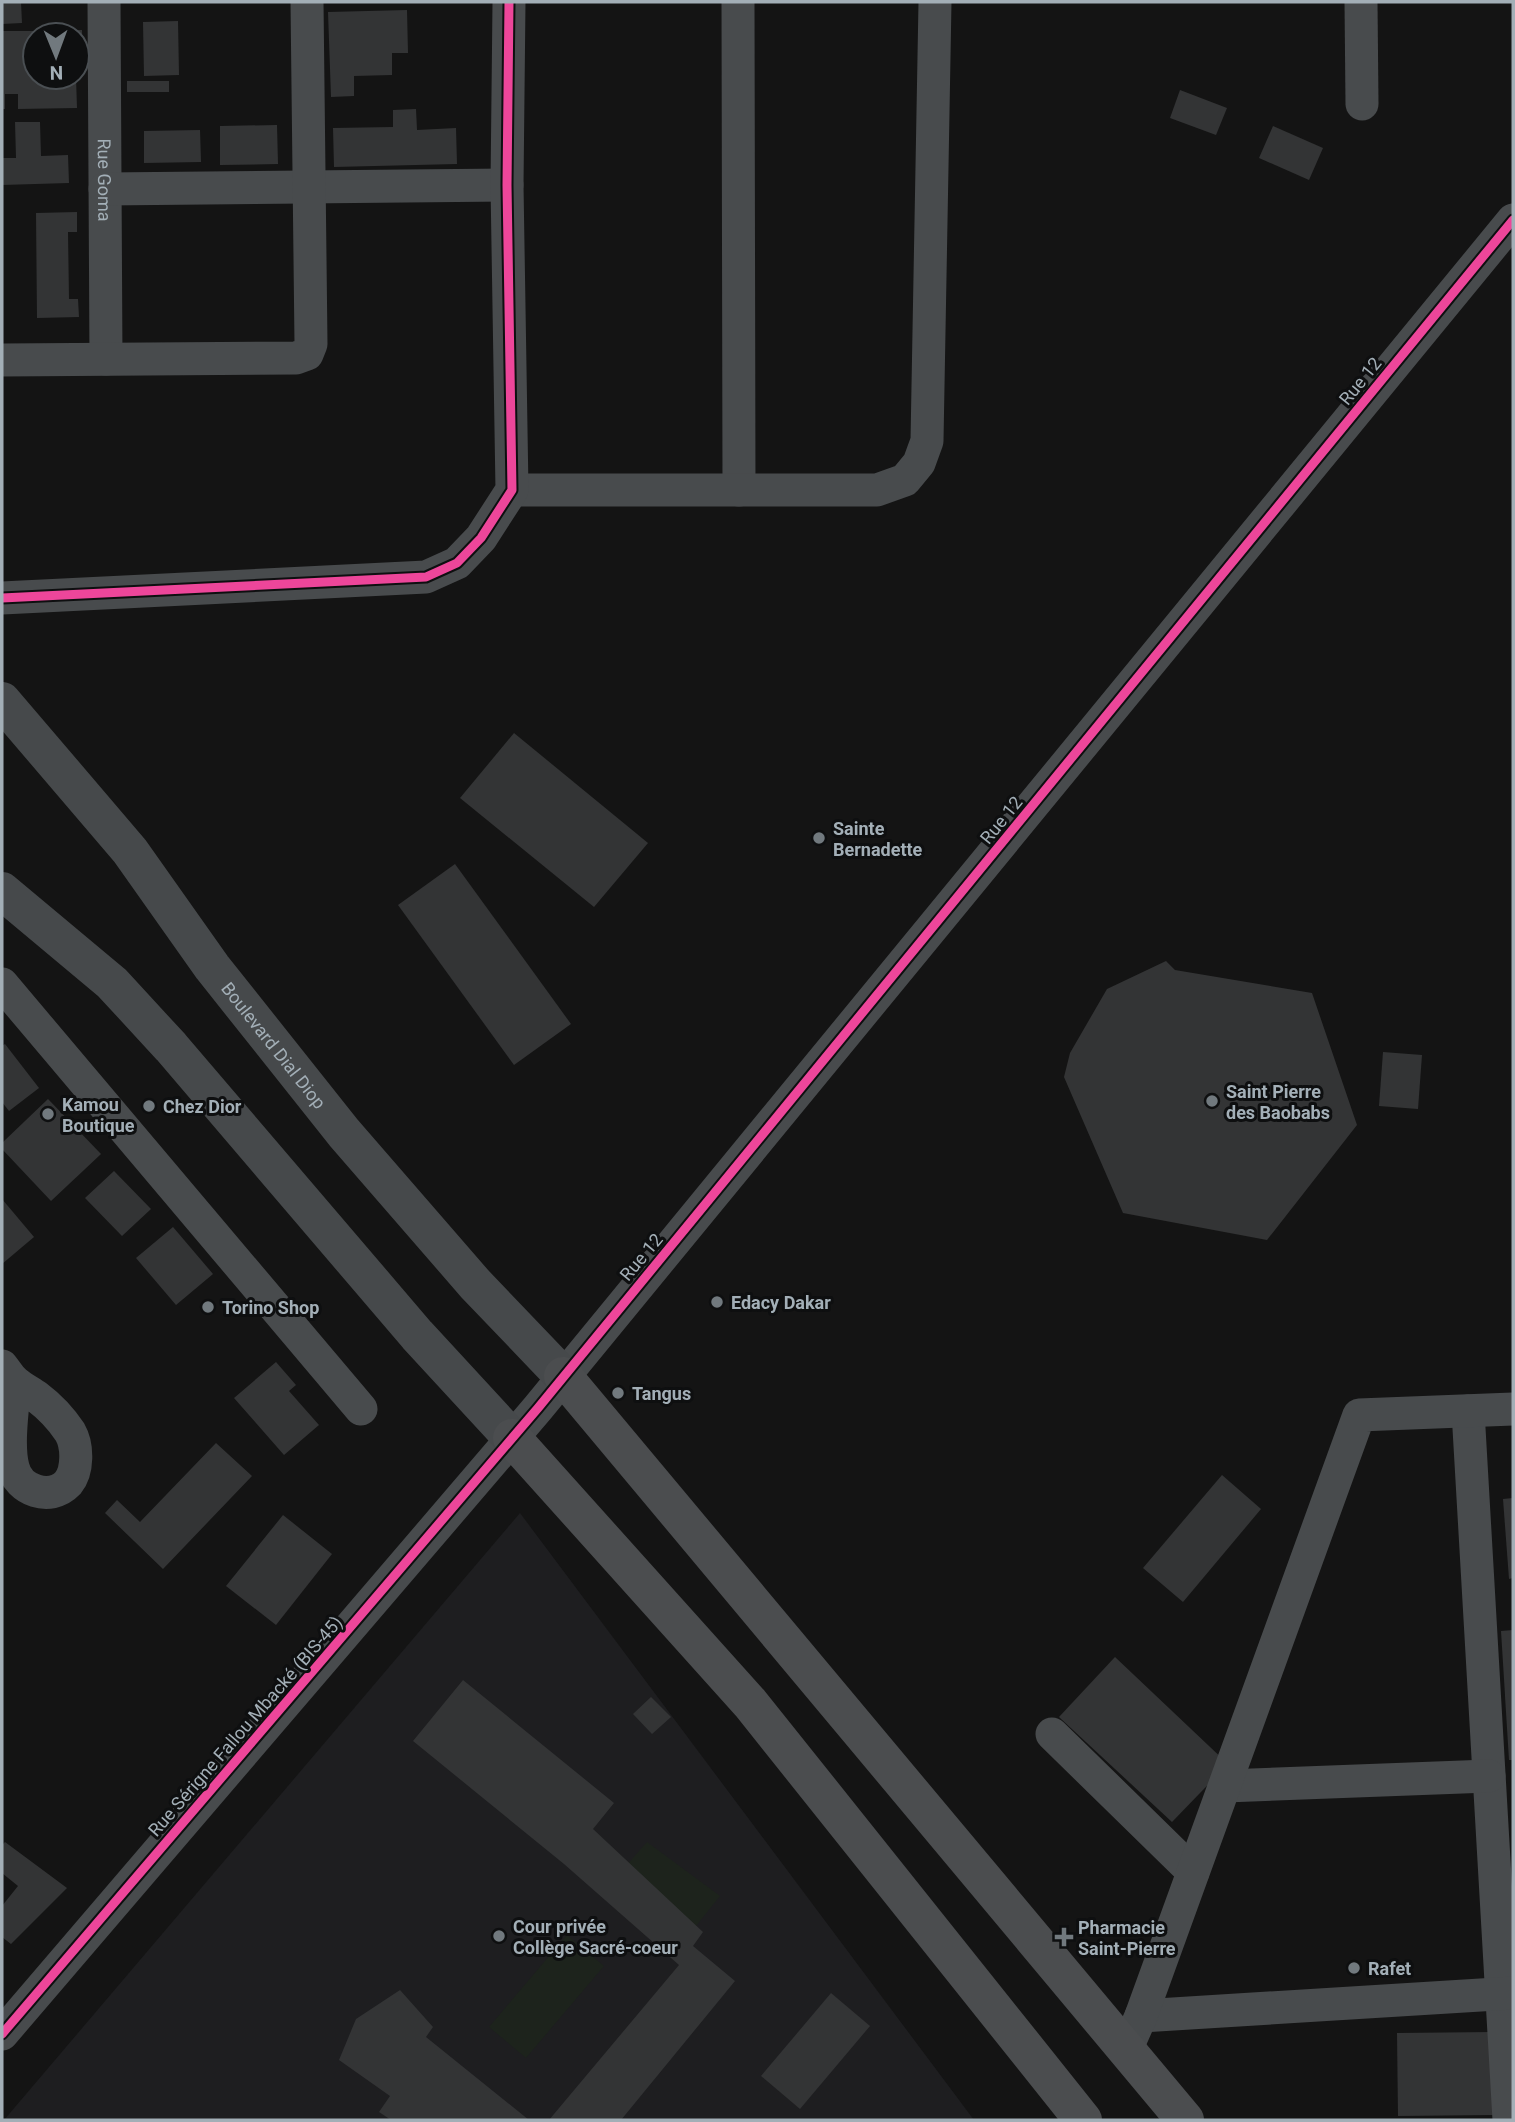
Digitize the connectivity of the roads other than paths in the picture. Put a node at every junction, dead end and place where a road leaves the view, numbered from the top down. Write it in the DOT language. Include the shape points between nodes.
graph roads {
  1 [pos="104,2"];
  2 [pos="307,2"];
  3 [pos="509,2"];
  4 [pos="738,2"];
  5 [pos="935,2"];
  6 [pos="1361,2"];
  7 [pos="1362,104"];
  8 [pos="508,185"];
  9 [pos="310,188"];
  10 [pos="105,190"];
  11 [pos="1513,220"];
  12 [pos="106,359"];
  13 [pos="2,360"];
  14 [pos="512,490"];
  15 [pos="739,490"];
  16 [pos="2,598"];
  17 [pos="2,701"];
  18 [pos="2,891"];
  19 [pos="2,984"];
  20 [pos="563,1376"];
  21 [pos="361,1409"];
  22 [pos="1513,1409"];
  23 [pos="1468,1410"];
  24 [pos="512,1438"];
  25 [pos="1052,1734"];
  26 [pos="1489,1776"];
  27 [pos="1225,1786"];
  28 [pos="1193,1872"];
  29 [pos="1508,1994"];
  30 [pos="1134,2033"];
  31 [pos="2,2034"];
  32 [pos="1083,2120"];
  33 [pos="1185,2120"];
  34 [pos="1509,2120"];
  1 -- 10 [label="street, Rue Goma"];
  2 -- 9 [label="street"];
  3 -- 8 [label="street"];
  4 -- 15 [label="street"];
  5 -- 15 [label="street" via="926,441 919,463 905,480 877,490"];
  6 -- 7 [label="street"];
  8 -- 9 [label="street"];
  8 -- 14 [label="street"];
  9 -- 10 [label="street"];
  9 -- 12 [label="street" via="311,344 307,354 296,358"];
  10 -- 12 [label="street, Rue Goma"];
  11 -- 20 [label="street, Rue 12"];
  12 -- 13 [label="street"];
  14 -- 15 [label="street"];
  14 -- 16 [label="street" via="481,538 457,563 426,577"];
  17 -- 20 [label="street, Boulevard Dial Diop" via="130,851 212,967 344,1133 475,1284"];
  18 -- 24 [label="street" via="112,983"];
  19 -- 21 [label="street"];
  20 -- 24 [label="street, Rue 12"];
  20 -- 30 [label="main road"];
  22 -- 23 [label="street"];
  23 -- 26 [label="street"];
  23 -- 27 [label="street" via="1359,1415"];
  24 -- 31 [label="street, Rue Sérigne Fallou Mbacké (BIS-45)"];
  24 -- 32 [label="main road" via="750,1703"];
  25 -- 28 [label="street"];
  26 -- 27 [label="street"];
  26 -- 29 [label="street"];
  27 -- 28 [label="street"];
  28 -- 30 [label="street"];
  29 -- 30 [label="street"];
  29 -- 34 [label="street"];
  30 -- 33 [label="main road"];
}
